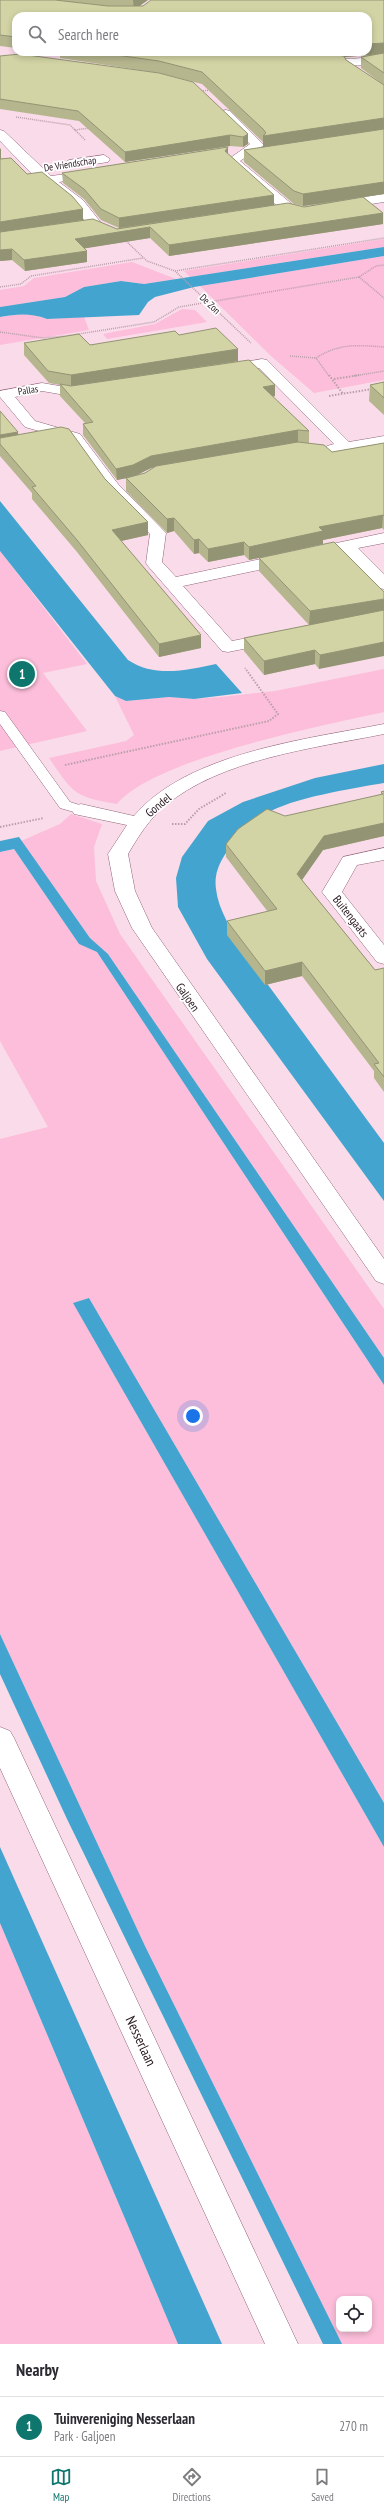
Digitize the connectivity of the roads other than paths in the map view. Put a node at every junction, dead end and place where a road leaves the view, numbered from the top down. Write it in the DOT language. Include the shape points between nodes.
graph roads {
  1 [pos="309,56"];
  2 [pos="384,59"];
  3 [pos="219,107"];
  4 [pos="0,134"];
  5 [pos="223,152"];
  6 [pos="269,152"];
  7 [pos="242,154"];
  8 [pos="8,164"];
  9 [pos="32,166"];
  10 [pos="48,180"];
  11 [pos="384,198"];
  12 [pos="288,208"];
  13 [pos="325,208"];
  14 [pos="274,211"];
  15 [pos="303,212"];
  16 [pos="95,224"];
  17 [pos="80,226"];
  18 [pos="117,234"];
  19 [pos="212,372"];
  20 [pos="102,387"];
  21 [pos="384,441"];
  22 [pos="346,447"];
  23 [pos="317,450"];
  24 [pos="132,484"];
  25 [pos="112,487"];
  26 [pos="384,538"];
  27 [pos="347,546"];
  28 [pos="172,583"];
  29 [pos="384,584"];
  30 [pos="290,635"];
  31 [pos="0,715"];
  32 [pos="384,729"];
  33 [pos="81,810"];
  34 [pos="138,822"];
  35 [pos="384,854"];
  36 [pos="384,958"];
  37 [pos="384,1276"];
  38 [pos="0,1738"];
  39 [pos="282,2344"];
  1 -- 2 [label="street" via="355,68"];
  3 -- 7 [label="street" via="258,145"];
  4 -- 9 [label="street, De Vriendschap"];
  5 -- 7 [label="street"];
  6 -- 7 [label="street"];
  7 -- 12 [label="street" via="232,161"];
  8 -- 9 [label="street"];
  9 -- 10 [label="street, De Vriendschap"];
  9 -- 10 [label="street, De Vriendschap" via="106,164"];
  10 -- 16 [label="street, De Vriendschap" via="78,203"];
  11 -- 13 [label="street"];
  12 -- 14 [label="street"];
  12 -- 15 [label="street"];
  16 -- 17 [label="street"];
  16 -- 18 [label="street"];
  19 -- 22 [label="street" via="262,363"];
  20 -- 25 [label="street, Pallas" via="71,392 42,388 5,394 30,424 75,438"];
  21 -- 22 [label="street"];
  22 -- 23 [label="street"];
  24 -- 25 [label="street"];
  25 -- 28 [label="street, Pallas" via="158,533 154,563"];
  26 -- 27 [label="street"];
  27 -- 28 [label="street"];
  27 -- 29 [label="street"];
  28 -- 30 [label="street, Pallas" via="228,647"];
  31 -- 33 [label="lane" via="65,805"];
  32 -- 34 [label="street, Gondel" via="247,760 192,780 159,800"];
  33 -- 34 [label="street"];
  34 -- 37 [label="street, Galjoen" via="118,854 125,891 142,928"];
  35 -- 36 [label="street, Buitengaats" via="350,861 332,892"];
  38 -- 39 [label="street, Nesserlaan"];
}
